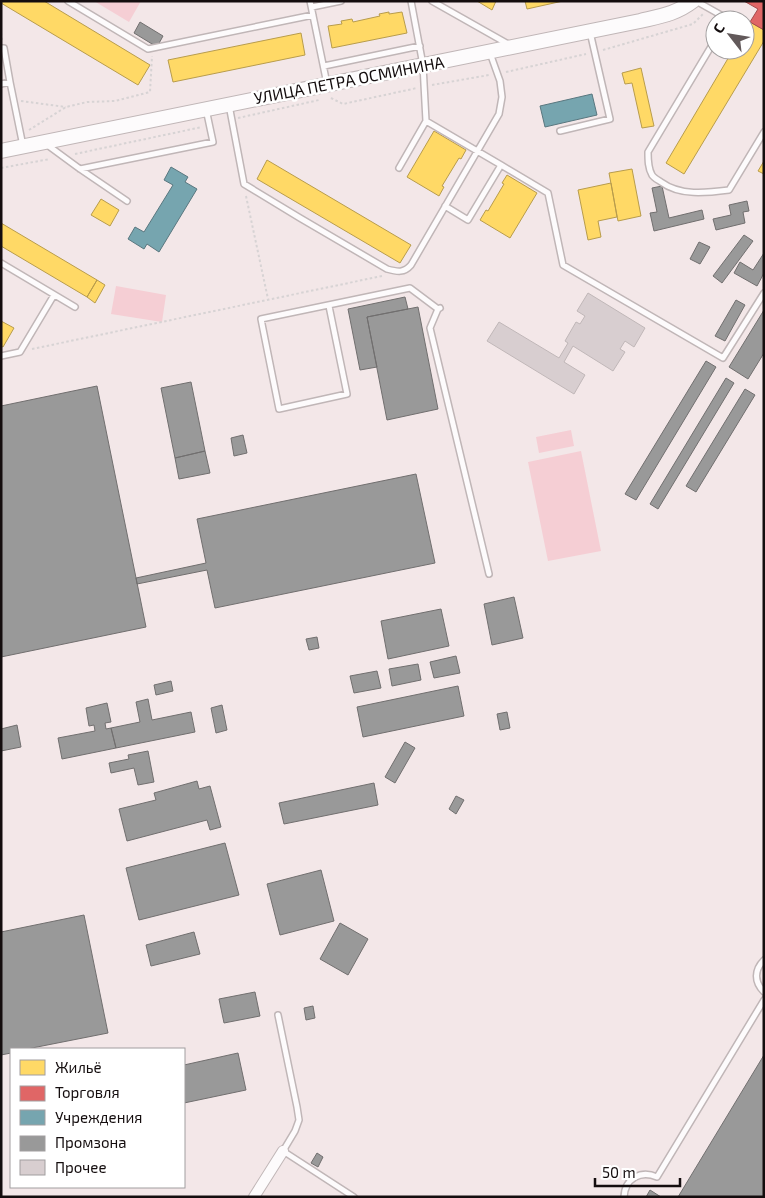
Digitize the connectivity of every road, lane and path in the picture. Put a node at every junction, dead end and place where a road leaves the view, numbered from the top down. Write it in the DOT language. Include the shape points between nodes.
graph roads {
  1 [pos="68,1"];
  2 [pos="341,1"];
  3 [pos="410,1"];
  4 [pos="432,1"];
  5 [pos="695,1"];
  6 [pos="311,4"];
  7 [pos="710,8"];
  8 [pos="713,10"];
  9 [pos="314,15"];
  10 [pos="590,31"];
  11 [pos="420,46"];
  12 [pos="513,47"];
  13 [pos="1,48"];
  14 [pos="152,48"];
  15 [pos="490,51"];
  16 [pos="595,52"];
  17 [pos="705,57"];
  18 [pos="424,65"];
  19 [pos="324,66"];
  20 [pos="497,74"];
  21 [pos="10,82"];
  22 [pos="1,84"];
  23 [pos="328,84"];
  24 [pos="13,100"];
  25 [pos="322,100"];
  26 [pos="228,104"];
  27 [pos="342,104"];
  28 [pos="66,107"];
  29 [pos="206,109"];
  30 [pos="232,120"];
  31 [pos="426,121"];
  32 [pos="210,125"];
  33 [pos="560,131"];
  34 [pos="764,132"];
  35 [pos="22,141"];
  36 [pos="43,142"];
  37 [pos="1,151"];
  38 [pos="478,151"];
  39 [pos="63,156"];
  40 [pos="501,164"];
  41 [pos="1,168"];
  42 [pos="399,168"];
  43 [pos="80,169"];
  44 [pos="244,184"];
  45 [pos="127,201"];
  46 [pos="445,206"];
  47 [pos="1,264"];
  48 [pos="399,272"];
  49 [pos="764,293"];
  50 [pos="54,295"];
  51 [pos="268,300"];
  52 [pos="329,306"];
  53 [pos="75,307"];
  54 [pos="20,352"];
  55 [pos="1,356"];
  56 [pos="490,574"];
  57 [pos="764,960"];
  58 [pos="764,992"];
  59 [pos="764,1000"];
  60 [pos="278,1015"];
  61 [pos="282,1151"];
  62 [pos="254,1197"];
  63 [pos="354,1197"];
  64 [pos="624,1197"];
  1 -- 14 [label="lane" via="148,49"];
  2 -- 6 [label="lane"];
  3 -- 11 [label="lane"];
  4 -- 12 [label="lane"];
  5 -- 7 [label="lane"];
  5 -- 10 [label="main road, УЛИЦА ПЕТРА ОСМИНИНА" via="668,14"];
  6 -- 9 [label="lane"];
  7 -- 8 [label="lane"];
  7 -- 16 [label="path" via="693,24"];
  9 -- 14 [label="lane"];
  9 -- 19 [label="lane"];
  10 -- 12 [label="main road, УЛИЦА ПЕТРА ОСМИНИНА"];
  10 -- 16 [label="lane"];
  11 -- 18 [label="lane"];
  11 -- 19 [label="lane"];
  12 -- 15 [label="main road, УЛИЦА ПЕТРА ОСМИНИНА"];
  13 -- 21 [label="lane" via="4,48"];
  14 -- 28 [label="path" via="150,92 115,101"];
  15 -- 18 [label="main road, УЛИЦА ПЕТРА ОСМИНИНА"];
  15 -- 20 [label="lane"];
  16 -- 20 [label="path"];
  16 -- 33 [label="lane" via="610,119"];
  17 -- 34 [label="lane" via="648,152 647,163 652,176 668,187 683,191 729,190"];
  18 -- 23 [label="main road, УЛИЦА ПЕТРА ОСМИНИНА"];
  18 -- 31 [label="lane"];
  19 -- 23 [label="lane"];
  20 -- 38 [label="lane" via="502,97 499,114"];
  21 -- 22 [label="lane"];
  21 -- 24 [label="lane"];
  23 -- 26 [label="main road, УЛИЦА ПЕТРА ОСМИНИНА"];
  23 -- 27 [label="path" via="331,98"];
  24 -- 28 [label="path"];
  24 -- 35 [label="lane"];
  25 -- 30 [label="path"];
  26 -- 29 [label="main road, УЛИЦА ПЕТРА ОСМИНИНА"];
  26 -- 30 [label="lane"];
  28 -- 35 [label="path"];
  29 -- 32 [label="lane"];
  29 -- 36 [label="main road, УЛИЦА ПЕТРА ОСМИНИНА"];
  30 -- 44 [label="lane"];
  31 -- 38 [label="lane"];
  31 -- 42 [label="lane"];
  32 -- 39 [label="path"];
  32 -- 43 [label="lane" via="213,142"];
  35 -- 36 [label="main road, УЛИЦА ПЕТРА ОСМИНИНА"];
  35 -- 37 [label="main road, УЛИЦА ПЕТРА ОСМИНИНА"];
  36 -- 39 [label="lane"];
  38 -- 40 [label="lane"];
  38 -- 46 [label="lane"];
  39 -- 41 [label="path"];
  39 -- 43 [label="lane"];
  40 -- 46 [label="lane" via="468,220"];
  40 -- 49 [label="lane" via="548,193 563,265 723,358"];
  43 -- 45 [label="lane"];
  44 -- 48 [label="lane" via="387,270"];
  44 -- 51 [label="path"];
  46 -- 48 [label="lane" via="411,265"];
  47 -- 50 [label="lane"];
  48 -- 51 [label="path"];
  50 -- 53 [label="lane"];
  50 -- 54 [label="lane"];
  51 -- 54 [label="path"];
  52 -- 52 [label="lane" via="261,319 279,409 347,394"];
  52 -- 56 [label="lane" via="410,288 439,308 430,328"];
  54 -- 55 [label="lane"];
  57 -- 58 [label="lane" via="756,973 758,986"];
  59 -- 64 [label="lane" via="657,1177 645,1174 634,1178 626,1187"];
  60 -- 61 [label="lane" via="299,1120"];
  61 -- 62 [label="street"];
  61 -- 63 [label="lane"];
}
